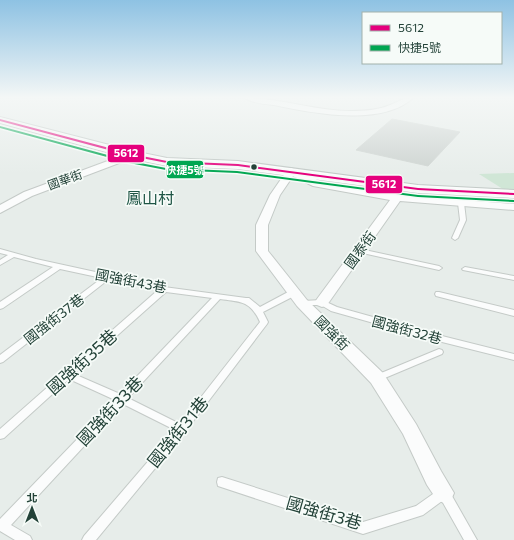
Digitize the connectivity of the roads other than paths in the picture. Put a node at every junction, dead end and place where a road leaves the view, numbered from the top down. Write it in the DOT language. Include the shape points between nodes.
graph roads {
  1 [pos="12,123"];
  2 [pos="132,155"];
  3 [pos="291,171"];
  4 [pos="514,194"];
  5 [pos="397,198"];
  6 [pos="461,203"];
  7 [pos="514,207"];
  8 [pos="0,210"];
  9 [pos="455,238"];
  10 [pos="360,250"];
  11 [pos="0,251"];
  12 [pos="13,255"];
  13 [pos="0,263"];
  14 [pos="59,266"];
  15 [pos="439,268"];
  16 [pos="465,269"];
  17 [pos="108,277"];
  18 [pos="514,278"];
  19 [pos="164,289"];
  20 [pos="439,294"];
  21 [pos="218,296"];
  22 [pos="298,298"];
  23 [pos="322,302"];
  24 [pos="0,306"];
  25 [pos="260,311"];
  26 [pos="514,313"];
  27 [pos="439,352"];
  28 [pos="514,357"];
  29 [pos="0,360"];
  30 [pos="68,375"];
  31 [pos="377,378"];
  32 [pos="122,399"];
  33 [pos="182,429"];
  34 [pos="0,435"];
  35 [pos="222,482"];
  36 [pos="444,493"];
  37 [pos="1,526"];
  38 [pos="26,540"];
  39 [pos="88,540"];
  40 [pos="471,540"];
  1 -- 2 [label="street"];
  2 -- 3 [label="street" via="180,163 238,165"];
  2 -- 8 [label="street, 國華街" via="28,194"];
  3 -- 4 [label="street" via="418,189"];
  3 -- 5 [label="street" via="317,184"];
  3 -- 22 [label="street, 國強街" via="275,195 262,225 262,252"];
  5 -- 6 [label="street"];
  5 -- 10 [label="street, 國泰街"];
  6 -- 7 [label="street"];
  6 -- 9 [label="lane" via="463,220"];
  10 -- 15 [label="lane"];
  10 -- 23 [label="street, 國泰街"];
  11 -- 12 [label="lane, 國強街43巷"];
  12 -- 13 [label="lane"];
  12 -- 14 [label="lane, 國強街43巷"];
  14 -- 17 [label="lane, 國強街43巷"];
  14 -- 24 [label="lane"];
  16 -- 18 [label="lane"];
  17 -- 19 [label="lane, 國強街43巷"];
  17 -- 29 [label="lane, 國強街37巷"];
  19 -- 21 [label="lane, 國強街43巷"];
  19 -- 30 [label="lane, 國強街35巷"];
  20 -- 26 [label="lane"];
  21 -- 25 [label="lane, 國強街43巷" via="246,300"];
  21 -- 32 [label="lane, 國強街33巷"];
  22 -- 23 [label="lane, 國強街32巷"];
  22 -- 25 [label="lane"];
  22 -- 31 [label="street, 國強街"];
  23 -- 28 [label="lane, 國強街32巷" via="334,309"];
  25 -- 33 [label="lane, 國強街31巷" via="264,322"];
  27 -- 31 [label="lane"];
  30 -- 32 [label="lane"];
  30 -- 34 [label="lane, 國強街35巷"];
  31 -- 36 [label="street, 國強街" via="410,429"];
  32 -- 33 [label="lane"];
  32 -- 37 [label="lane, 國強街33巷"];
  33 -- 39 [label="lane, 國強街31巷"];
  35 -- 36 [label="lane, 國強街3巷" via="363,528 419,512"];
  36 -- 40 [label="lane"];
  37 -- 38 [label="lane"];
}
